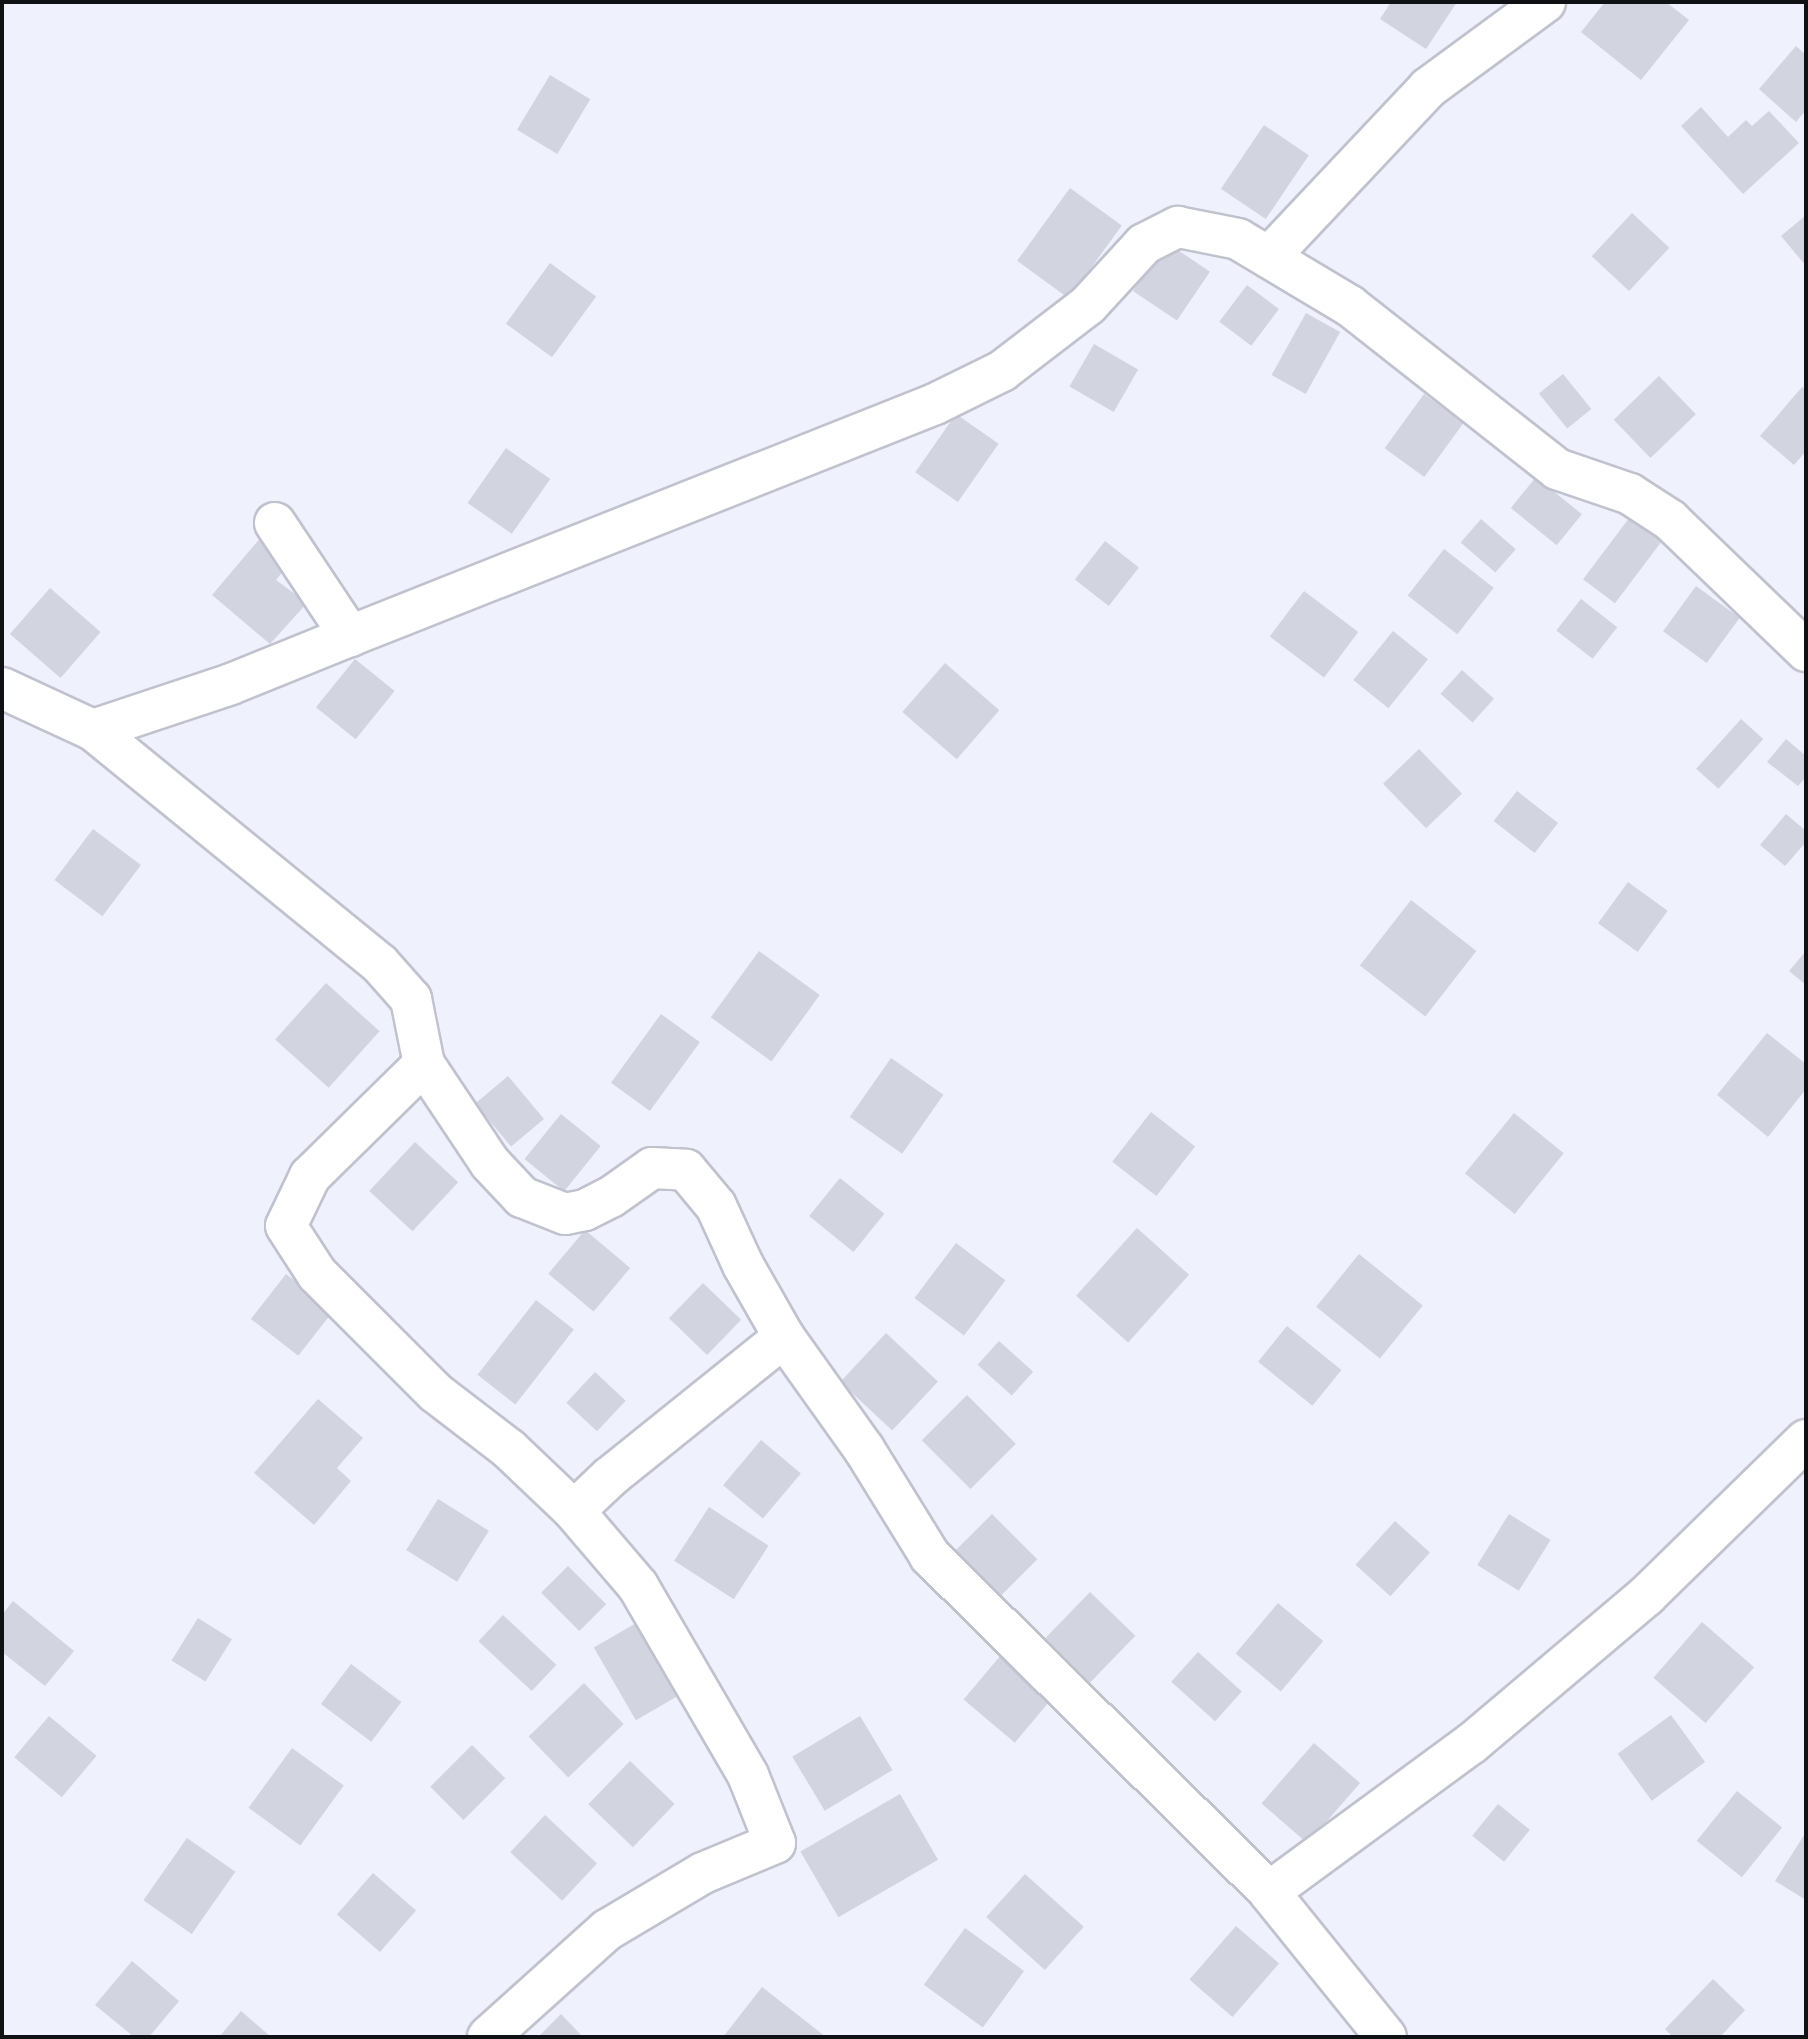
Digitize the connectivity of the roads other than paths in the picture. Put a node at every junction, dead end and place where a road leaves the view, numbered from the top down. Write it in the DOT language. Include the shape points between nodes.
graph roads {
  1 [pos="1545,2"];
  2 [pos="1269,257"];
  3 [pos="275,523"];
  4 [pos="350,636"];
  5 [pos="1806,651"];
  6 [pos="2,688"];
  7 [pos="93,730"];
  8 [pos="424,1064"];
  9 [pos="784,1337"];
  10 [pos="1806,1440"];
  11 [pos="574,1511"];
  12 [pos="1269,1892"];
  13 [pos="488,2037"];
  14 [pos="1386,2037"];
  1 -- 2 [label="street" via="1428,88"];
  2 -- 4 [label="street" via="1238,239 1178,227 1144,244 1088,305 1002,371 935,404"];
  2 -- 5 [label="street" via="1350,306 1557,469 1630,494 1670,520"];
  3 -- 4 [label="street"];
  4 -- 7 [label="street" via="231,684"];
  6 -- 7 [label="street"];
  7 -- 8 [label="street" via="380,964 411,999"];
  8 -- 9 [label="street" via="490,1163 522,1197 565,1214 611,1197 652,1168 686,1170 716,1206"];
  8 -- 11 [label="street" via="310,1176 286,1226 317,1274 436,1393 509,1449"];
  9 -- 11 [label="street"];
  9 -- 12 [label="street" via="864,1449 930,1556"];
  10 -- 12 [label="street" via="1646,1596 1472,1743"];
  11 -- 13 [label="street" via="638,1586 748,1775 775,1843 703,1873 607,1930"];
  12 -- 14 [label="street"];
}
